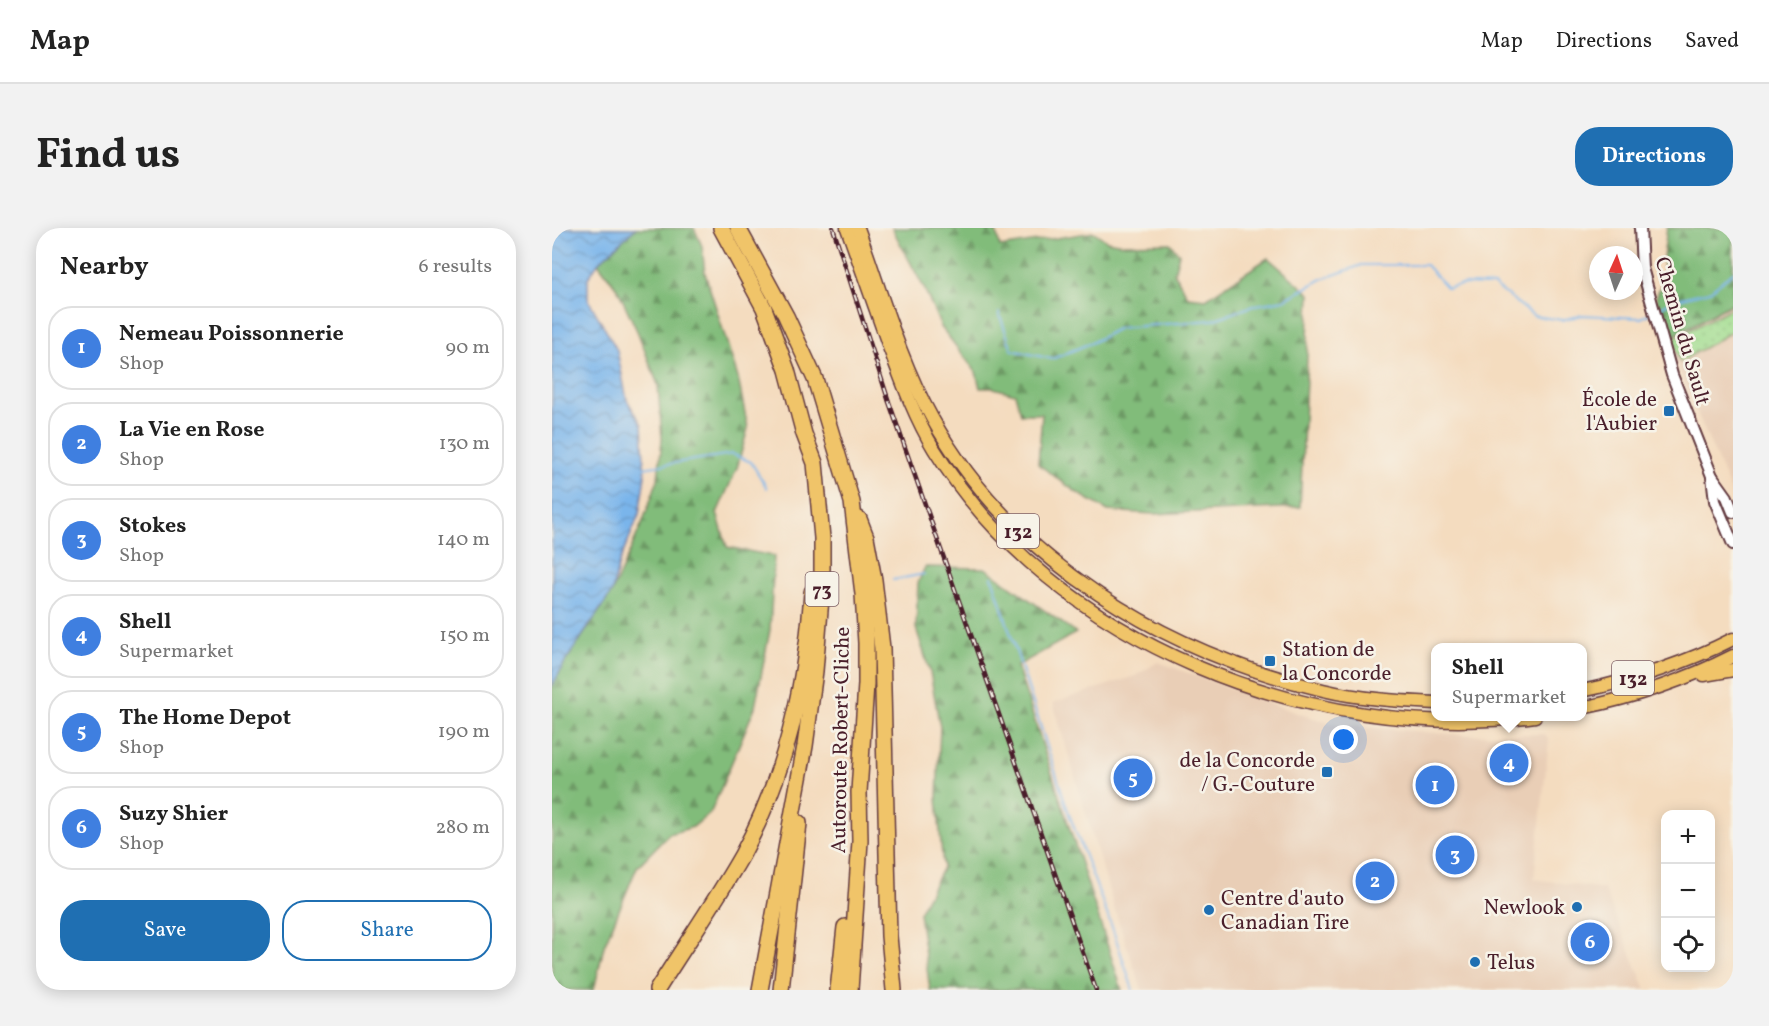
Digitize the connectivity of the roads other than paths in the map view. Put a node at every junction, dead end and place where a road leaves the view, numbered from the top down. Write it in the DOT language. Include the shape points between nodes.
graph roads {
  1 [pos="721,228"];
  2 [pos="738,228"];
  3 [pos="847,228"];
  4 [pos="858,228"];
  5 [pos="1640,228"];
  6 [pos="804,434"];
  7 [pos="1712,476"];
  8 [pos="852,501"];
  9 [pos="1733,512"];
  10 [pos="1733,544"];
  11 [pos="1733,639"];
  12 [pos="1733,656"];
  13 [pos="1733,670"];
  14 [pos="1691,676"];
  15 [pos="1587,690"];
  16 [pos="1431,703"];
  17 [pos="1587,707"];
  18 [pos="1431,720"];
  19 [pos="805,746"];
  20 [pos="859,792"];
  21 [pos="657,990"];
  22 [pos="760,990"];
  23 [pos="781,990"];
  24 [pos="838,990"];
  25 [pos="850,990"];
  26 [pos="894,990"];
  1 -- 6 [label="highway, Autoroute Robert-Cliche / 73" via="764,308 787,370"];
  2 -- 8 [label="highway, Autoroute Robert-Cliche / 73" via="815,379"];
  3 -- 18 [label="main road, 132" via="899,375 933,448 990,524 1040,571 1120,628 1221,676 1302,701 1386,717"];
  4 -- 16 [label="main road, 132" via="909,371 932,419 982,491 1040,551 1129,613 1226,659 1322,690"];
  5 -- 7 [label="street, Chemin du Sault" via="1642,268 1672,375"];
  6 -- 19 [label="highway, Autoroute Robert-Cliche / 73" via="815,463 822,538 820,620"];
  6 -- 21 [label="highway" via="813,551 806,657 794,718 771,791 742,854"];
  7 -- 9 [label="street, Chemin du Sault"];
  7 -- 10 [label="street, Chemin du Sault" via="1715,501"];
  8 -- 20 [label="highway, Autoroute Robert-Cliche / 73" via="866,643"];
  8 -- 26 [label="highway" via="866,537 882,648 889,936"];
  11 -- 15 [label="main road, 132" via="1650,673"];
  12 -- 14 [label="main road, 132"];
  13 -- 14 [label="main road"];
  14 -- 17 [label="main road, 132"];
  19 -- 22 [label="highway, Autoroute Robert-Cliche / 73"];
  19 -- 23 [label="highway"];
  20 -- 24 [label="highway"];
  20 -- 25 [label="highway, Autoroute Robert-Cliche / 73" via="860,842"];
}
